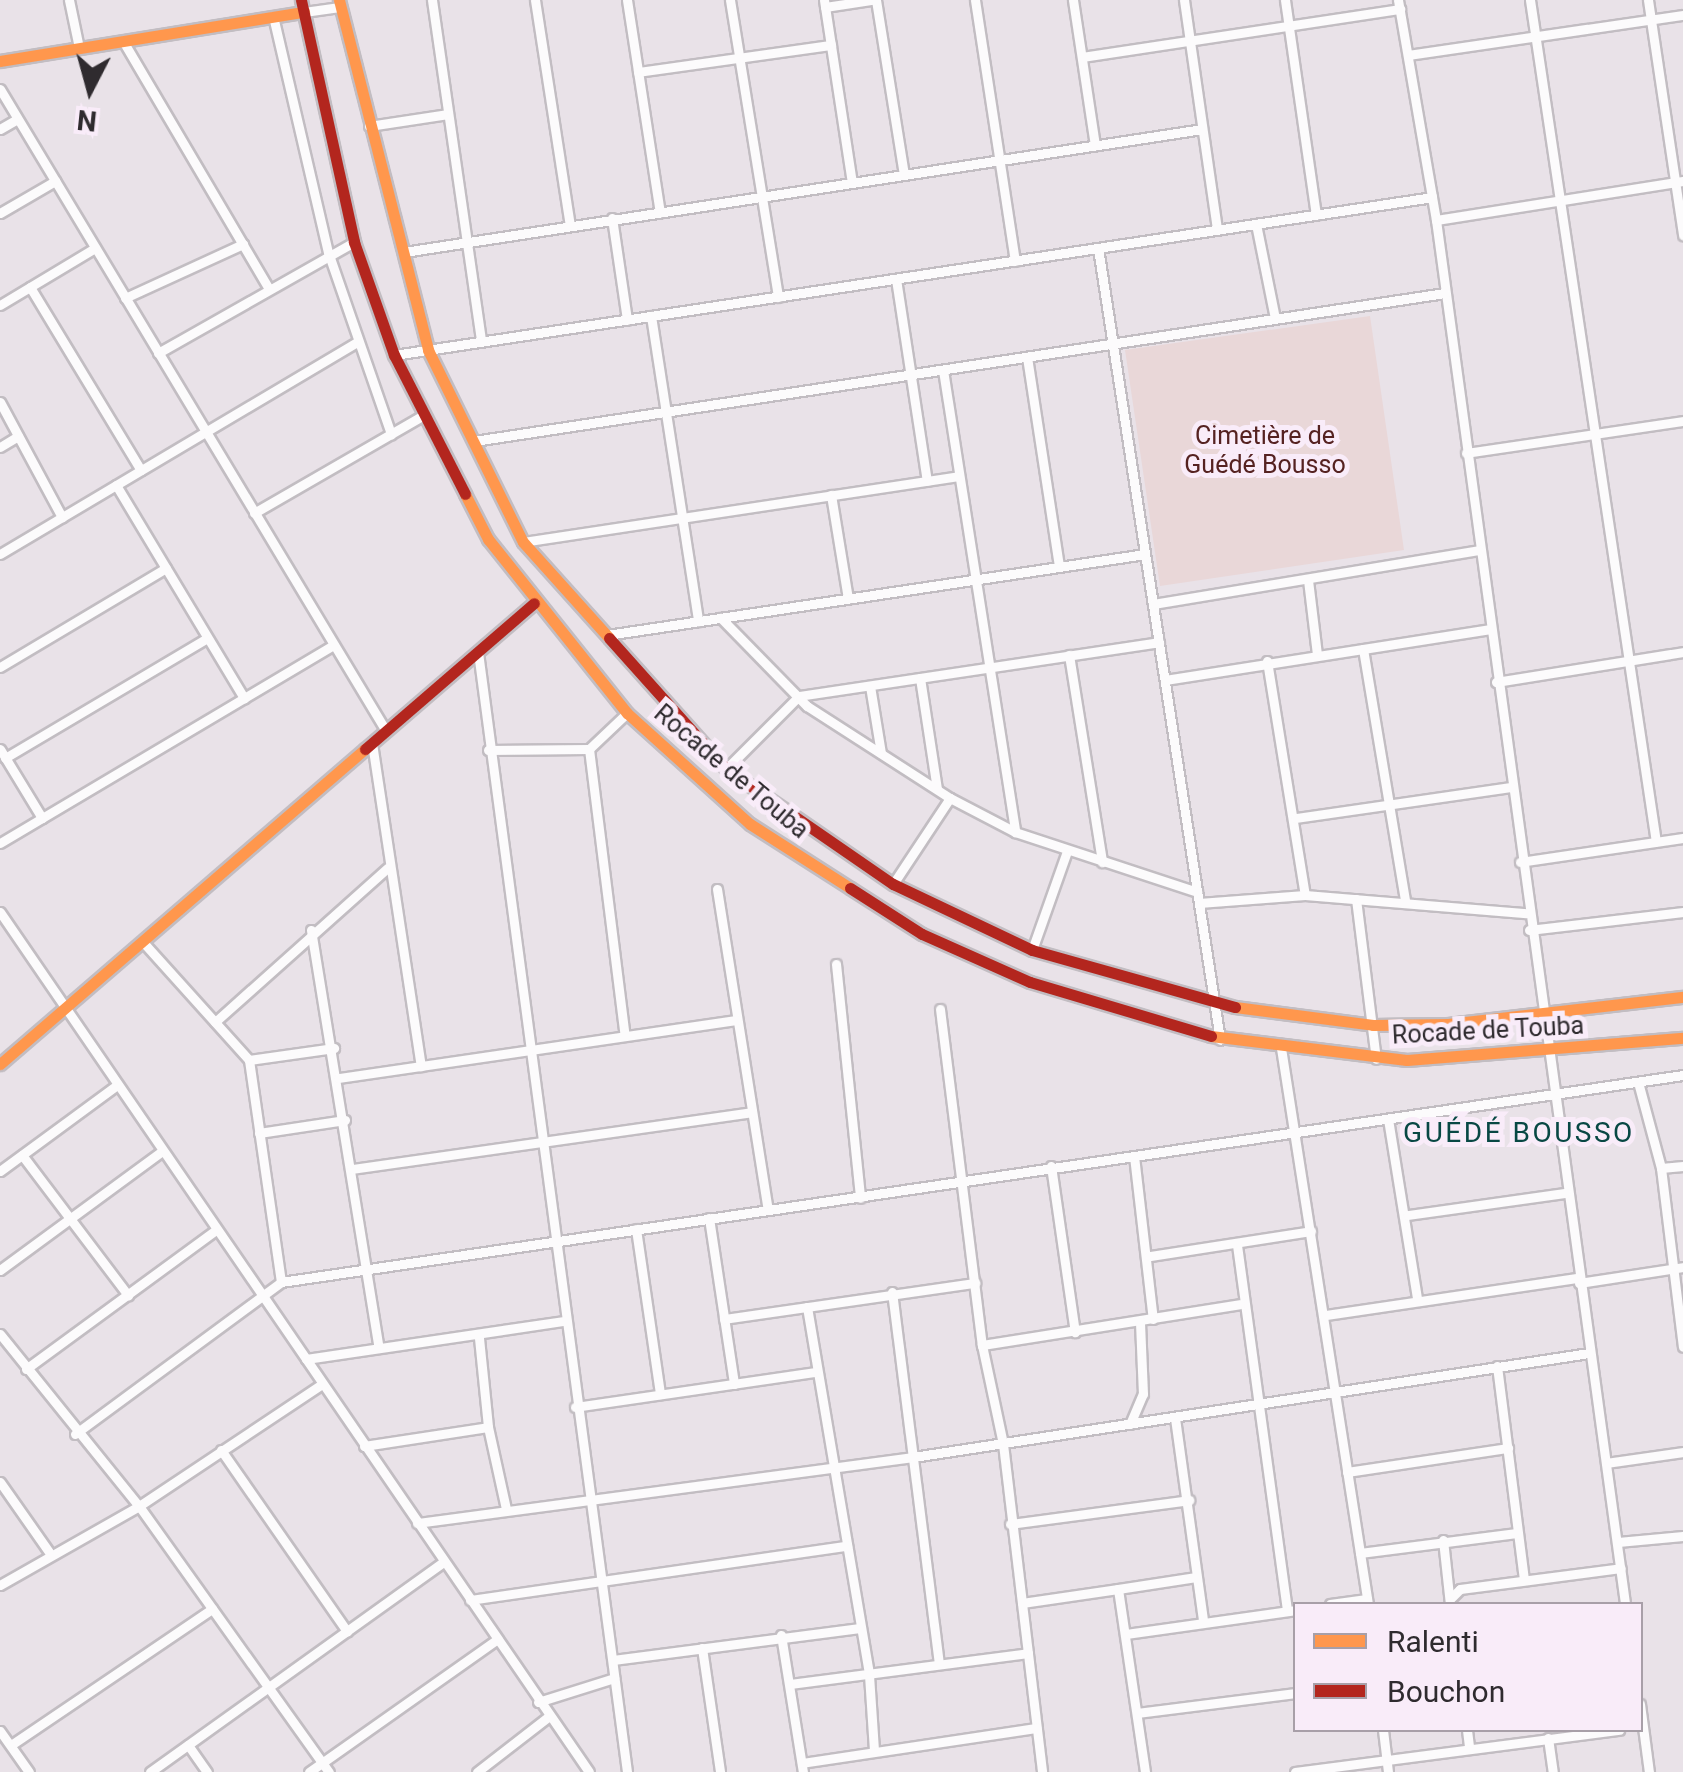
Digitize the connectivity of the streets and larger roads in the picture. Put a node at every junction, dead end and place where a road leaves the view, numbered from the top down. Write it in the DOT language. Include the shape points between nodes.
graph roads {
  1 [pos="69,0"];
  2 [pos="432,0"];
  3 [pos="535,0"];
  4 [pos="627,0"];
  5 [pos="730,0"];
  6 [pos="874,0"];
  7 [pos="975,0"];
  8 [pos="1073,0"];
  9 [pos="1184,0"];
  10 [pos="1285,0"];
  11 [pos="1530,0"];
  12 [pos="1648,0"];
  13 [pos="340,3"];
  14 [pos="825,4"];
  15 [pos="1399,4"];
  16 [pos="302,6"];
  17 [pos="1683,15"];
  18 [pos="273,16"];
  19 [pos="1650,20"];
  20 [pos="1289,26"];
  21 [pos="1536,37"];
  22 [pos="123,40"];
  23 [pos="1190,41"];
  24 [pos="831,44"];
  25 [pos="79,48"];
  26 [pos="1408,56"];
  27 [pos="1082,57"];
  28 [pos="741,58"];
  29 [pos="0,60"];
  30 [pos="638,72"];
  31 [pos="0,88"];
  32 [pos="448,114"];
  33 [pos="17,119"];
  34 [pos="369,126"];
  35 [pos="0,129"];
  36 [pos="1202,129"];
  37 [pos="1095,145"];
  38 [pos="1000,160"];
  39 [pos="904,174"];
  40 [pos="54,181"];
  41 [pos="1679,181"];
  42 [pos="852,182"];
  43 [pos="762,196"];
  44 [pos="1432,198"];
  45 [pos="1560,199"];
  46 [pos="660,212"];
  47 [pos="0,213"];
  48 [pos="1316,215"];
  49 [pos="612,218"];
  50 [pos="1436,220"];
  51 [pos="1256,224"];
  52 [pos="570,225"];
  53 [pos="1217,230"];
  54 [pos="1683,235"];
  55 [pos="466,240"];
  56 [pos="354,242"];
  57 [pos="243,244"];
  58 [pos="95,248"];
  59 [pos="1098,248"];
  60 [pos="328,252"];
  61 [pos="404,252"];
  62 [pos="1015,261"];
  63 [pos="896,279"];
  64 [pos="30,287"];
  65 [pos="268,288"];
  66 [pos="1445,294"];
  67 [pos="778,297"];
  68 [pos="125,298"];
  69 [pos="0,305"];
  70 [pos="651,316"];
  71 [pos="1276,318"];
  72 [pos="628,320"];
  73 [pos="481,342"];
  74 [pos="356,343"];
  75 [pos="1112,344"];
  76 [pos="428,350"];
  77 [pos="158,353"];
  78 [pos="394,355"];
  79 [pos="1027,357"];
  80 [pos="943,370"];
  81 [pos="911,375"];
  82 [pos="0,402"];
  83 [pos="666,412"];
  84 [pos="422,416"];
  85 [pos="1683,422"];
  86 [pos="206,432"];
  87 [pos="391,434"];
  88 [pos="1595,434"];
  89 [pos="18,436"];
  90 [pos="474,441"];
  91 [pos="0,446"];
  92 [pos="1466,453"];
  93 [pos="141,470"];
  94 [pos="960,476"];
  95 [pos="927,480"];
  96 [pos="116,485"];
  97 [pos="831,495"];
  98 [pos="254,513"];
  99 [pos="62,517"];
  100 [pos="682,518"];
  101 [pos="523,542"];
  102 [pos="1479,550"];
  103 [pos="0,554"];
  104 [pos="1145,554"];
  105 [pos="1060,567"];
  106 [pos="166,568"];
  107 [pos="976,579"];
  108 [pos="1308,580"];
  109 [pos="848,599"];
  110 [pos="534,603"];
  111 [pos="1153,604"];
  112 [pos="721,618"];
  113 [pos="698,622"];
  114 [pos="1489,630"];
  115 [pos="607,635"];
  116 [pos="207,638"];
  117 [pos="1158,642"];
  118 [pos="334,645"];
  119 [pos="1362,649"];
  120 [pos="478,652"];
  121 [pos="1683,652"];
  122 [pos="1317,654"];
  123 [pos="1070,655"];
  124 [pos="1628,660"];
  125 [pos="1266,661"];
  126 [pos="0,667"];
  127 [pos="989,668"];
  128 [pos="920,678"];
  129 [pos="1164,680"];
  130 [pos="1496,682"];
  131 [pos="870,686"];
  132 [pos="799,696"];
  133 [pos="244,698"];
  134 [pos="627,712"];
  135 [pos="386,731"];
  136 [pos="372,743"];
  137 [pos="588,749"];
  138 [pos="488,750"];
  139 [pos="881,753"];
  140 [pos="2,754"];
  141 [pos="726,769"];
  142 [pos="1510,786"];
  143 [pos="937,789"];
  144 [pos="950,798"];
  145 [pos="1391,804"];
  146 [pos="42,818"];
  147 [pos="1296,818"];
  148 [pos="1015,832"];
  149 [pos="1683,838"];
  150 [pos="1656,842"];
  151 [pos="0,843"];
  152 [pos="1067,850"];
  153 [pos="1102,862"];
  154 [pos="1520,862"];
  155 [pos="388,868"];
  156 [pos="892,884"];
  157 [pos="717,889"];
  158 [pos="1305,896"];
  159 [pos="1198,897"];
  160 [pos="1356,900"];
  161 [pos="1405,901"];
  162 [pos="1683,912"];
  163 [pos="0,913"];
  164 [pos="1526,913"];
  165 [pos="310,930"];
  166 [pos="1529,930"];
  167 [pos="142,941"];
  168 [pos="1032,950"];
  169 [pos="836,964"];
  170 [pos="1683,998"];
  171 [pos="1215,1004"];
  172 [pos="65,1008"];
  173 [pos="940,1009"];
  174 [pos="1540,1018"];
  175 [pos="737,1020"];
  176 [pos="215,1022"];
  177 [pos="1373,1025"];
  178 [pos="624,1036"];
  179 [pos="1683,1038"];
  180 [pos="1220,1040"];
  181 [pos="334,1048"];
  182 [pos="1282,1048"];
  183 [pos="528,1050"];
  184 [pos="1545,1054"];
  185 [pos="1376,1059"];
  186 [pos="249,1060"];
  187 [pos="0,1064"];
  188 [pos="421,1066"];
  189 [pos="1683,1076"];
  190 [pos="339,1078"];
  191 [pos="1638,1082"];
  192 [pos="117,1085"];
  193 [pos="1551,1097"];
  194 [pos="752,1112"];
  195 [pos="345,1120"];
  196 [pos="1388,1120"];
  197 [pos="1290,1131"];
  198 [pos="259,1133"];
  199 [pos="540,1142"];
  200 [pos="162,1152"];
  201 [pos="22,1155"];
  202 [pos="1134,1156"];
  203 [pos="1050,1166"];
  204 [pos="1683,1166"];
  205 [pos="1661,1168"];
  206 [pos="352,1169"];
  207 [pos="0,1171"];
  208 [pos="960,1182"];
  209 [pos="1566,1193"];
  210 [pos="860,1198"];
  211 [pos="768,1210"];
  212 [pos="1408,1216"];
  213 [pos="709,1218"];
  214 [pos="70,1219"];
  215 [pos="216,1230"];
  216 [pos="636,1230"];
  217 [pos="1311,1231"];
  218 [pos="553,1241"];
  219 [pos="1236,1245"];
  220 [pos="1150,1256"];
  221 [pos="1679,1267"];
  222 [pos="367,1269"];
  223 [pos="0,1270"];
  224 [pos="1579,1280"];
  225 [pos="281,1282"];
  226 [pos="975,1283"];
  227 [pos="892,1292"];
  228 [pos="128,1296"];
  229 [pos="262,1298"];
  230 [pos="1417,1299"];
  231 [pos="1240,1304"];
  232 [pos="807,1307"];
  233 [pos="1326,1315"];
  234 [pos="724,1319"];
  235 [pos="1154,1319"];
  236 [pos="564,1321"];
  237 [pos="1140,1321"];
  238 [pos="1075,1332"];
  239 [pos="0,1334"];
  240 [pos="479,1338"];
  241 [pos="982,1346"];
  242 [pos="1683,1347"];
  243 [pos="379,1348"];
  244 [pos="1589,1353"];
  245 [pos="306,1359"];
  246 [pos="1498,1366"];
  247 [pos="26,1369"];
  248 [pos="816,1372"];
  249 [pos="322,1384"];
  250 [pos="734,1384"];
  251 [pos="1333,1390"];
  252 [pos="660,1394"];
  253 [pos="1256,1404"];
  254 [pos="575,1407"];
  255 [pos="1175,1418"];
  256 [pos="1130,1424"];
  257 [pos="488,1427"];
  258 [pos="75,1434"];
  259 [pos="1003,1444"];
  260 [pos="364,1446"];
  261 [pos="1508,1448"];
  262 [pos="221,1450"];
  263 [pos="1683,1452"];
  264 [pos="913,1457"];
  265 [pos="1606,1462"];
  266 [pos="830,1464"];
  267 [pos="1347,1472"];
  268 [pos="0,1482"];
  269 [pos="587,1499"];
  270 [pos="1189,1500"];
  271 [pos="139,1506"];
  272 [pos="506,1509"];
  273 [pos="417,1523"];
  274 [pos="1010,1524"];
  275 [pos="1517,1533"];
  276 [pos="1683,1536"];
  277 [pos="1443,1540"];
  278 [pos="1618,1542"];
  279 [pos="847,1546"];
  280 [pos="49,1552"];
  281 [pos="1360,1554"];
  282 [pos="442,1564"];
  283 [pos="1621,1568"];
  284 [pos="1196,1577"];
  285 [pos="1524,1580"];
  286 [pos="598,1582"];
  287 [pos="0,1585"];
  288 [pos="1118,1588"];
  289 [pos="470,1600"];
  290 [pos="1451,1600"];
  291 [pos="1368,1602"];
  292 [pos="1626,1602"];
  293 [pos="1022,1603"];
  294 [pos="212,1608"];
  295 [pos="1291,1610"];
  296 [pos="1203,1622"];
  297 [pos="860,1628"];
  298 [pos="347,1631"];
  299 [pos="1126,1634"];
  300 [pos="782,1635"];
  301 [pos="495,1641"];
  302 [pos="702,1648"];
  303 [pos="1028,1652"];
  304 [pos="613,1660"];
  305 [pos="939,1662"];
  306 [pos="869,1675"];
  307 [pos="614,1678"];
  308 [pos="790,1684"];
  309 [pos="270,1689"];
  310 [pos="1293,1693"];
  311 [pos="538,1702"];
  312 [pos="1137,1714"];
  313 [pos="548,1718"];
  314 [pos="1036,1728"];
  315 [pos="0,1731"];
  316 [pos="1382,1732"];
  317 [pos="1467,1732"];
  318 [pos="1600,1732"];
  319 [pos="1643,1732"];
  320 [pos="1548,1738"];
  321 [pos="11,1745"];
  322 [pos="188,1745"];
  323 [pos="1469,1746"];
  324 [pos="874,1750"];
  325 [pos="1387,1758"];
  326 [pos="326,1768"];
  327 [pos="803,1768"];
  328 [pos="1305,1771"];
  329 [pos="29,1772"];
  330 [pos="150,1772"];
  331 [pos="207,1772"];
  332 [pos="310,1772"];
  333 [pos="477,1772"];
  334 [pos="589,1772"];
  335 [pos="627,1772"];
  336 [pos="720,1772"];
  337 [pos="1042,1772"];
  338 [pos="1145,1772"];
  339 [pos="1295,1772"];
  340 [pos="1388,1772"];
  341 [pos="1553,1772"];
  342 [pos="1649,1772"];
  1 -- 25 [label="street"];
  2 -- 32 [label="street"];
  3 -- 52 [label="street"];
  4 -- 30 [label="street"];
  5 -- 28 [label="street"];
  6 -- 14 [label="street"];
  6 -- 39 [label="street"];
  7 -- 38 [label="street"];
  8 -- 27 [label="street"];
  9 -- 23 [label="street"];
  10 -- 20 [label="street"];
  11 -- 21 [label="street"];
  12 -- 19 [label="street"];
  13 -- 16 [label="street"];
  13 -- 34 [label="street"];
  14 -- 24 [label="street"];
  15 -- 20 [label="street"];
  15 -- 26 [label="street"];
  16 -- 18 [label="street"];
  16 -- 56 [label="street, Rocade de Touba"];
  17 -- 19 [label="street"];
  18 -- 22 [label="street"];
  18 -- 60 [label="street"];
  19 -- 21 [label="street"];
  19 -- 41 [label="street"];
  20 -- 23 [label="street"];
  20 -- 48 [label="street"];
  21 -- 26 [label="street"];
  21 -- 45 [label="street"];
  22 -- 25 [label="street"];
  22 -- 57 [label="street"];
  23 -- 27 [label="street"];
  23 -- 36 [label="street"];
  24 -- 28 [label="street"];
  24 -- 42 [label="street"];
  25 -- 29 [label="street"];
  26 -- 44 [label="street"];
  27 -- 37 [label="street"];
  28 -- 30 [label="street"];
  28 -- 43 [label="street"];
  30 -- 46 [label="street"];
  31 -- 33 [label="street"];
  32 -- 34 [label="street"];
  32 -- 55 [label="street"];
  33 -- 35 [label="street"];
  33 -- 40 [label="street"];
  34 -- 61 [label="street"];
  36 -- 37 [label="street"];
  36 -- 53 [label="street"];
  37 -- 38 [label="street"];
  38 -- 39 [label="street"];
  38 -- 62 [label="street"];
  39 -- 42 [label="street"];
  40 -- 47 [label="street"];
  40 -- 58 [label="street"];
  41 -- 45 [label="street"];
  41 -- 54 [label="street"];
  42 -- 43 [label="street"];
  43 -- 46 [label="street"];
  43 -- 67 [label="street"];
  44 -- 48 [label="street"];
  44 -- 50 [label="street"];
  45 -- 50 [label="street"];
  45 -- 88 [label="street"];
  46 -- 49 [label="street"];
  48 -- 51 [label="street"];
  49 -- 52 [label="street"];
  49 -- 72 [label="street"];
  50 -- 66 [label="street"];
  51 -- 53 [label="street"];
  51 -- 71 [label="street"];
  52 -- 55 [label="street"];
  53 -- 59 [label="street"];
  55 -- 61 [label="street"];
  55 -- 73 [label="street"];
  56 -- 60 [label="street"];
  56 -- 78 [label="street, Rocade de Touba"];
  57 -- 65 [label="street"];
  57 -- 68 [label="street"];
  58 -- 64 [label="street"];
  58 -- 68 [label="street"];
  59 -- 62 [label="street"];
  59 -- 75 [label="street"];
  60 -- 65 [label="street"];
  60 -- 74 [label="street"];
  61 -- 76 [label="street"];
  62 -- 63 [label="street"];
  63 -- 67 [label="street"];
  63 -- 81 [label="street"];
  64 -- 69 [label="street"];
  64 -- 93 [label="street"];
  65 -- 77 [label="street"];
  66 -- 71 [label="street"];
  66 -- 92 [label="street"];
  67 -- 70 [label="street"];
  68 -- 77 [label="street"];
  70 -- 72 [label="street"];
  70 -- 83 [label="street"];
  71 -- 75 [label="street"];
  72 -- 73 [label="street"];
  73 -- 76 [label="street"];
  74 -- 86 [label="street"];
  74 -- 87 [label="street"];
  75 -- 79 [label="street"];
  75 -- 104 [label="street"];
  76 -- 78 [label="street"];
  76 -- 90 [label="street"];
  77 -- 86 [label="street"];
  78 -- 84 [label="street, Rocade de Touba"];
  79 -- 80 [label="street"];
  79 -- 105 [label="street"];
  80 -- 81 [label="street"];
  80 -- 94 [label="street"];
  81 -- 83 [label="street"];
  81 -- 95 [label="street"];
  82 -- 89 [label="street"];
  83 -- 90 [label="street"];
  83 -- 100 [label="street"];
  84 -- 87 [label="street"];
  84 -- 110 [label="street, Rocade de Touba" via="488,539"];
  85 -- 88 [label="street"];
  86 -- 93 [label="street"];
  86 -- 98 [label="street"];
  87 -- 98 [label="street"];
  88 -- 92 [label="street"];
  88 -- 124 [label="street"];
  89 -- 91 [label="street"];
  89 -- 99 [label="street"];
  90 -- 101 [label="street"];
  92 -- 102 [label="street"];
  93 -- 96 [label="street"];
  94 -- 95 [label="street"];
  94 -- 107 [label="street"];
  95 -- 97 [label="street"];
  96 -- 99 [label="street"];
  96 -- 106 [label="street"];
  97 -- 100 [label="street"];
  97 -- 109 [label="street"];
  98 -- 118 [label="street"];
  99 -- 103 [label="street"];
  100 -- 101 [label="street"];
  100 -- 113 [label="street"];
  101 -- 115 [label="street"];
  102 -- 108 [label="street"];
  102 -- 114 [label="street"];
  104 -- 105 [label="street"];
  104 -- 111 [label="street"];
  105 -- 107 [label="street"];
  106 -- 116 [label="street"];
  106 -- 126 [label="street"];
  107 -- 109 [label="street"];
  107 -- 127 [label="street"];
  108 -- 111 [label="street"];
  108 -- 122 [label="street"];
  109 -- 112 [label="street"];
  110 -- 120 [label="street"];
  110 -- 134 [label="street, Rocade de Touba"];
  111 -- 117 [label="street"];
  112 -- 113 [label="street"];
  112 -- 132 [label="street"];
  113 -- 115 [label="street"];
  114 -- 119 [label="street"];
  114 -- 130 [label="street"];
  115 -- 141 [label="street"];
  116 -- 133 [label="street"];
  116 -- 140 [label="street"];
  117 -- 123 [label="street"];
  117 -- 129 [label="street"];
  118 -- 133 [label="street"];
  118 -- 135 [label="street"];
  119 -- 122 [label="street"];
  119 -- 145 [label="street"];
  120 -- 135 [label="street"];
  120 -- 138 [label="street"];
  121 -- 124 [label="street"];
  122 -- 125 [label="street"];
  123 -- 127 [label="street"];
  123 -- 153 [label="street"];
  124 -- 130 [label="street"];
  124 -- 150 [label="street"];
  125 -- 129 [label="street"];
  125 -- 147 [label="street"];
  127 -- 128 [label="street"];
  127 -- 148 [label="street"];
  128 -- 131 [label="street"];
  128 -- 143 [label="street"];
  129 -- 159 [label="street"];
  130 -- 142 [label="street"];
  131 -- 132 [label="street"];
  131 -- 139 [label="street"];
  132 -- 139 [label="street"];
  132 -- 141 [label="street"];
  133 -- 146 [label="street"];
  134 -- 137 [label="street"];
  134 -- 180 [label="street, Rocade de Touba" via="750,824 922,934 1088,1002"];
  135 -- 136 [label="street"];
  136 -- 155 [label="street"];
  136 -- 167 [label="street"];
  137 -- 138 [label="street"];
  137 -- 178 [label="street"];
  138 -- 183 [label="street"];
  139 -- 143 [label="street"];
  140 -- 146 [label="street"];
  141 -- 156 [label="street"];
  142 -- 145 [label="street"];
  142 -- 154 [label="street"];
  143 -- 144 [label="street"];
  144 -- 148 [label="street"];
  144 -- 156 [label="street"];
  145 -- 147 [label="street"];
  145 -- 161 [label="street"];
  146 -- 151 [label="street"];
  147 -- 158 [label="street"];
  148 -- 152 [label="street"];
  149 -- 150 [label="street"];
  150 -- 154 [label="street"];
  152 -- 153 [label="street"];
  152 -- 168 [label="street"];
  153 -- 159 [label="street"];
  154 -- 164 [label="street"];
  155 -- 165 [label="street"];
  155 -- 188 [label="street"];
  156 -- 168 [label="street"];
  157 -- 175 [label="street"];
  158 -- 159 [label="street"];
  158 -- 160 [label="street"];
  159 -- 171 [label="street"];
  160 -- 161 [label="street"];
  160 -- 177 [label="street"];
  161 -- 164 [label="street"];
  162 -- 166 [label="street"];
  163 -- 172 [label="street"];
  164 -- 166 [label="street"];
  165 -- 176 [label="street"];
  165 -- 181 [label="street"];
  166 -- 174 [label="street"];
  167 -- 172 [label="street"];
  167 -- 176 [label="street"];
  168 -- 171 [label="street"];
  169 -- 210 [label="street"];
  170 -- 174 [label="street"];
  171 -- 177 [label="street"];
  171 -- 180 [label="street"];
  172 -- 187 [label="street"];
  172 -- 192 [label="street"];
  173 -- 208 [label="street"];
  174 -- 177 [label="street"];
  174 -- 184 [label="street"];
  175 -- 178 [label="street"];
  175 -- 194 [label="street"];
  176 -- 186 [label="street"];
  177 -- 185 [label="street"];
  178 -- 183 [label="street"];
  179 -- 184 [label="street, Rocade de Touba"];
  180 -- 182 [label="street, Rocade de Touba"];
  181 -- 186 [label="street"];
  181 -- 190 [label="street"];
  182 -- 185 [label="street, Rocade de Touba"];
  182 -- 197 [label="street"];
  183 -- 188 [label="street"];
  183 -- 199 [label="street"];
  184 -- 185 [label="street, Rocade de Touba"];
  184 -- 193 [label="street"];
  186 -- 198 [label="street"];
  188 -- 190 [label="street"];
  189 -- 191 [label="street"];
  190 -- 195 [label="street"];
  191 -- 193 [label="street"];
  191 -- 205 [label="street"];
  192 -- 200 [label="street"];
  192 -- 201 [label="street"];
  193 -- 196 [label="street"];
  193 -- 209 [label="street"];
  194 -- 199 [label="street"];
  194 -- 211 [label="street"];
  195 -- 198 [label="street"];
  195 -- 206 [label="street"];
  196 -- 197 [label="street"];
  196 -- 212 [label="street"];
  197 -- 202 [label="street"];
  197 -- 217 [label="street"];
  198 -- 225 [label="street"];
  199 -- 206 [label="street"];
  199 -- 218 [label="street"];
  200 -- 214 [label="street"];
  200 -- 215 [label="street"];
  201 -- 207 [label="street"];
  201 -- 214 [label="street"];
  202 -- 203 [label="street"];
  202 -- 220 [label="street"];
  203 -- 208 [label="street"];
  203 -- 238 [label="street"];
  204 -- 205 [label="street"];
  205 -- 221 [label="street"];
  206 -- 222 [label="street"];
  208 -- 210 [label="street"];
  208 -- 226 [label="street"];
  209 -- 212 [label="street"];
  209 -- 224 [label="street"];
  210 -- 211 [label="street"];
  211 -- 213 [label="street"];
  212 -- 230 [label="street"];
  213 -- 216 [label="street"];
  213 -- 234 [label="street"];
  214 -- 223 [label="street"];
  214 -- 228 [label="street"];
  215 -- 228 [label="street"];
  215 -- 229 [label="street"];
  216 -- 218 [label="street"];
  216 -- 252 [label="street"];
  217 -- 219 [label="street"];
  217 -- 233 [label="street"];
  218 -- 222 [label="street"];
  218 -- 236 [label="street"];
  219 -- 220 [label="street"];
  219 -- 231 [label="street"];
  220 -- 235 [label="street"];
  221 -- 224 [label="street"];
  221 -- 242 [label="street"];
  222 -- 225 [label="street"];
  222 -- 243 [label="street"];
  224 -- 230 [label="street"];
  224 -- 244 [label="street"];
  225 -- 229 [label="street"];
  226 -- 227 [label="street"];
  226 -- 241 [label="street"];
  227 -- 232 [label="street"];
  227 -- 264 [label="street"];
  228 -- 247 [label="street"];
  229 -- 245 [label="street"];
  229 -- 258 [label="street"];
  230 -- 233 [label="street"];
  231 -- 235 [label="street"];
  231 -- 253 [label="street"];
  232 -- 234 [label="street"];
  232 -- 248 [label="street"];
  233 -- 251 [label="street"];
  234 -- 250 [label="street"];
  235 -- 237 [label="street"];
  236 -- 240 [label="street"];
  236 -- 254 [label="street"];
  237 -- 238 [label="street"];
  237 -- 256 [label="street" via="1144,1394"];
  238 -- 241 [label="street"];
  239 -- 247 [label="street"];
  240 -- 243 [label="street"];
  240 -- 257 [label="street"];
  241 -- 259 [label="street"];
  243 -- 245 [label="street"];
  244 -- 246 [label="street"];
  244 -- 265 [label="street"];
  245 -- 249 [label="street"];
  246 -- 251 [label="street"];
  246 -- 261 [label="street"];
  247 -- 258 [label="street"];
  248 -- 250 [label="street"];
  248 -- 266 [label="street"];
  249 -- 260 [label="street"];
  249 -- 262 [label="street"];
  250 -- 252 [label="street"];
  251 -- 253 [label="street"];
  251 -- 267 [label="street"];
  252 -- 254 [label="street"];
  253 -- 255 [label="street"];
  253 -- 295 [label="street"];
  254 -- 269 [label="street"];
  255 -- 256 [label="street"];
  255 -- 270 [label="street"];
  256 -- 259 [label="street"];
  257 -- 260 [label="street"];
  257 -- 272 [label="street"];
  258 -- 271 [label="street"];
  259 -- 264 [label="street"];
  259 -- 274 [label="street"];
  260 -- 273 [label="street"];
  261 -- 267 [label="street"];
  261 -- 275 [label="street"];
  262 -- 271 [label="street"];
  262 -- 298 [label="street"];
  263 -- 265 [label="street"];
  264 -- 266 [label="street"];
  264 -- 305 [label="street"];
  265 -- 278 [label="street"];
  266 -- 269 [label="street"];
  266 -- 279 [label="street"];
  267 -- 281 [label="street"];
  268 -- 280 [label="street"];
  269 -- 272 [label="street"];
  269 -- 286 [label="street"];
  270 -- 274 [label="street"];
  270 -- 284 [label="street"];
  271 -- 280 [label="street"];
  271 -- 294 [label="street"];
  272 -- 273 [label="street"];
  273 -- 282 [label="street"];
  274 -- 293 [label="street"];
  275 -- 277 [label="street"];
  275 -- 285 [label="street"];
  276 -- 278 [label="street"];
  277 -- 281 [label="street"];
  277 -- 290 [label="street"];
  278 -- 283 [label="street"];
  279 -- 286 [label="street"];
  279 -- 297 [label="street"];
  280 -- 287 [label="street"];
  281 -- 291 [label="street"];
  282 -- 289 [label="street"];
  282 -- 298 [label="street"];
  283 -- 285 [label="street"];
  283 -- 292 [label="street"];
  284 -- 288 [label="street"];
  284 -- 296 [label="street"];
  285 -- 290 [label="street" via="1460,1590"];
  286 -- 289 [label="street"];
  286 -- 304 [label="street"];
  288 -- 293 [label="street"];
  288 -- 299 [label="street"];
  289 -- 301 [label="street"];
  293 -- 303 [label="street"];
  294 -- 309 [label="street"];
  294 -- 321 [label="street"];
  295 -- 296 [label="street"];
  296 -- 299 [label="street"];
  297 -- 300 [label="street"];
  297 -- 306 [label="street"];
  298 -- 309 [label="street"];
  299 -- 312 [label="street"];
  300 -- 302 [label="street"];
  300 -- 308 [label="street"];
  301 -- 311 [label="street"];
  301 -- 326 [label="street"];
  302 -- 304 [label="street"];
  302 -- 336 [label="street"];
  303 -- 305 [label="street"];
  303 -- 314 [label="street"];
  304 -- 307 [label="street"];
  305 -- 306 [label="street"];
  306 -- 308 [label="street"];
  306 -- 324 [label="street"];
  307 -- 311 [label="street"];
  307 -- 335 [label="street"];
  308 -- 327 [label="street"];
  309 -- 322 [label="street"];
  309 -- 326 [label="street"];
  310 -- 312 [label="street"];
  311 -- 313 [label="street"];
  312 -- 338 [label="street"];
  313 -- 333 [label="street"];
  313 -- 334 [label="street"];
  314 -- 324 [label="street"];
  314 -- 337 [label="street"];
  315 -- 321 [label="street"];
  316 -- 325 [label="street"];
  317 -- 323 [label="street"];
  318 -- 320 [label="street"];
  319 -- 342 [label="street"];
  320 -- 323 [label="street"];
  320 -- 341 [label="street"];
  321 -- 329 [label="street"];
  322 -- 330 [label="street"];
  322 -- 331 [label="street"];
  323 -- 325 [label="street"];
  324 -- 327 [label="street"];
  325 -- 328 [label="street"];
  325 -- 340 [label="street"];
  326 -- 332 [label="street"];
  328 -- 339 [label="street"];
}
